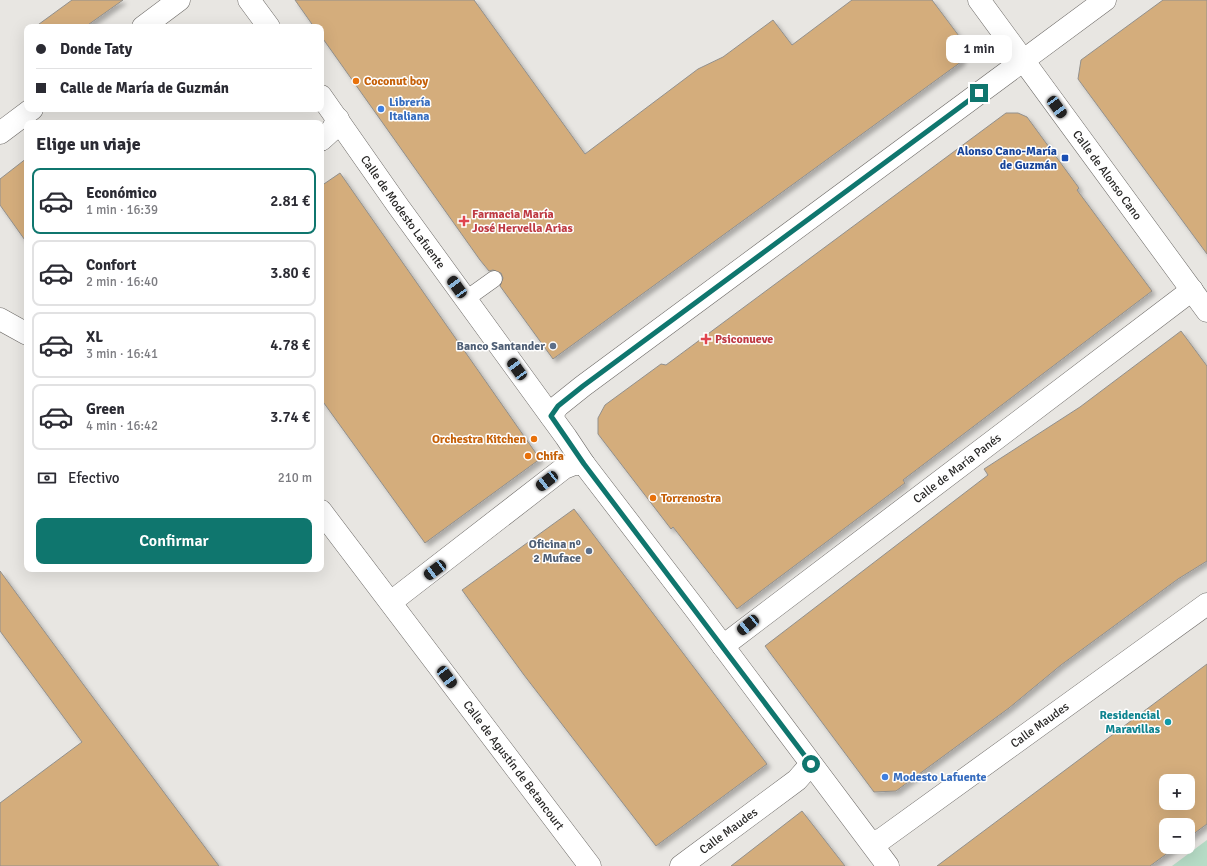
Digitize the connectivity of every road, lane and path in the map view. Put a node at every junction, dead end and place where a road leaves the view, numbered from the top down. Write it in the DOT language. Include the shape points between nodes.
graph roads {
  1 [pos="179,0"];
  2 [pos="249,0"];
  3 [pos="979,0"];
  4 [pos="1105,0"];
  5 [pos="147,24"];
  6 [pos="267,24"];
  7 [pos="1023,60"];
  8 [pos="324,100"];
  9 [pos="28,112"];
  10 [pos="338,119"];
  11 [pos="0,133"];
  12 [pos="324,137"];
  13 [pos="494,279"];
  14 [pos="1192,290"];
  15 [pos="466,299"];
  16 [pos="1207,311"];
  17 [pos="0,319"];
  18 [pos="24,332"];
  19 [pos="551,416"];
  20 [pos="584,464"];
  21 [pos="324,515"];
  22 [pos="391,602"];
  23 [pos="1207,604"];
  24 [pos="723,646"];
  25 [pos="811,764"];
  26 [pos="871,842"];
  27 [pos="590,866"];
  28 [pos="681,866"];
  29 [pos="888,866"];
  1 -- 5 [label="street"];
  2 -- 6 [label="street"];
  3 -- 7 [label="street, Calle de Alonso Cano"];
  4 -- 7 [label="street"];
  7 -- 14 [label="street, Calle de Alonso Cano"];
  7 -- 19 [label="street" via="583,386 558,406"];
  8 -- 10 [label="street, Calle de Modesto Lafuente"];
  9 -- 11 [label="street"];
  10 -- 12 [label="street"];
  10 -- 15 [label="street, Calle de Modesto Lafuente"];
  13 -- 15 [label="lane"];
  14 -- 16 [label="street, Calle de Alonso Cano"];
  14 -- 24 [label="street, Calle de María Panés"];
  15 -- 19 [label="street, Calle de Modesto Lafuente"];
  17 -- 18 [label="street"];
  19 -- 20 [label="street, Calle de Modesto Lafuente"];
  20 -- 22 [label="street" via="564,468"];
  20 -- 24 [label="street, Calle de Modesto Lafuente"];
  21 -- 22 [label="street, Calle de Agustín de Betancourt"];
  22 -- 27 [label="street, Calle de Agustín de Betancourt"];
  23 -- 26 [label="street, Calle Maudes" via="882,839"];
  24 -- 25 [label="street, Calle de Modesto Lafuente"];
  25 -- 26 [label="street, Calle de Modesto Lafuente"];
  25 -- 28 [label="street, Calle Maudes" via="797,780"];
  26 -- 29 [label="street, Calle de Modesto Lafuente"];
}
